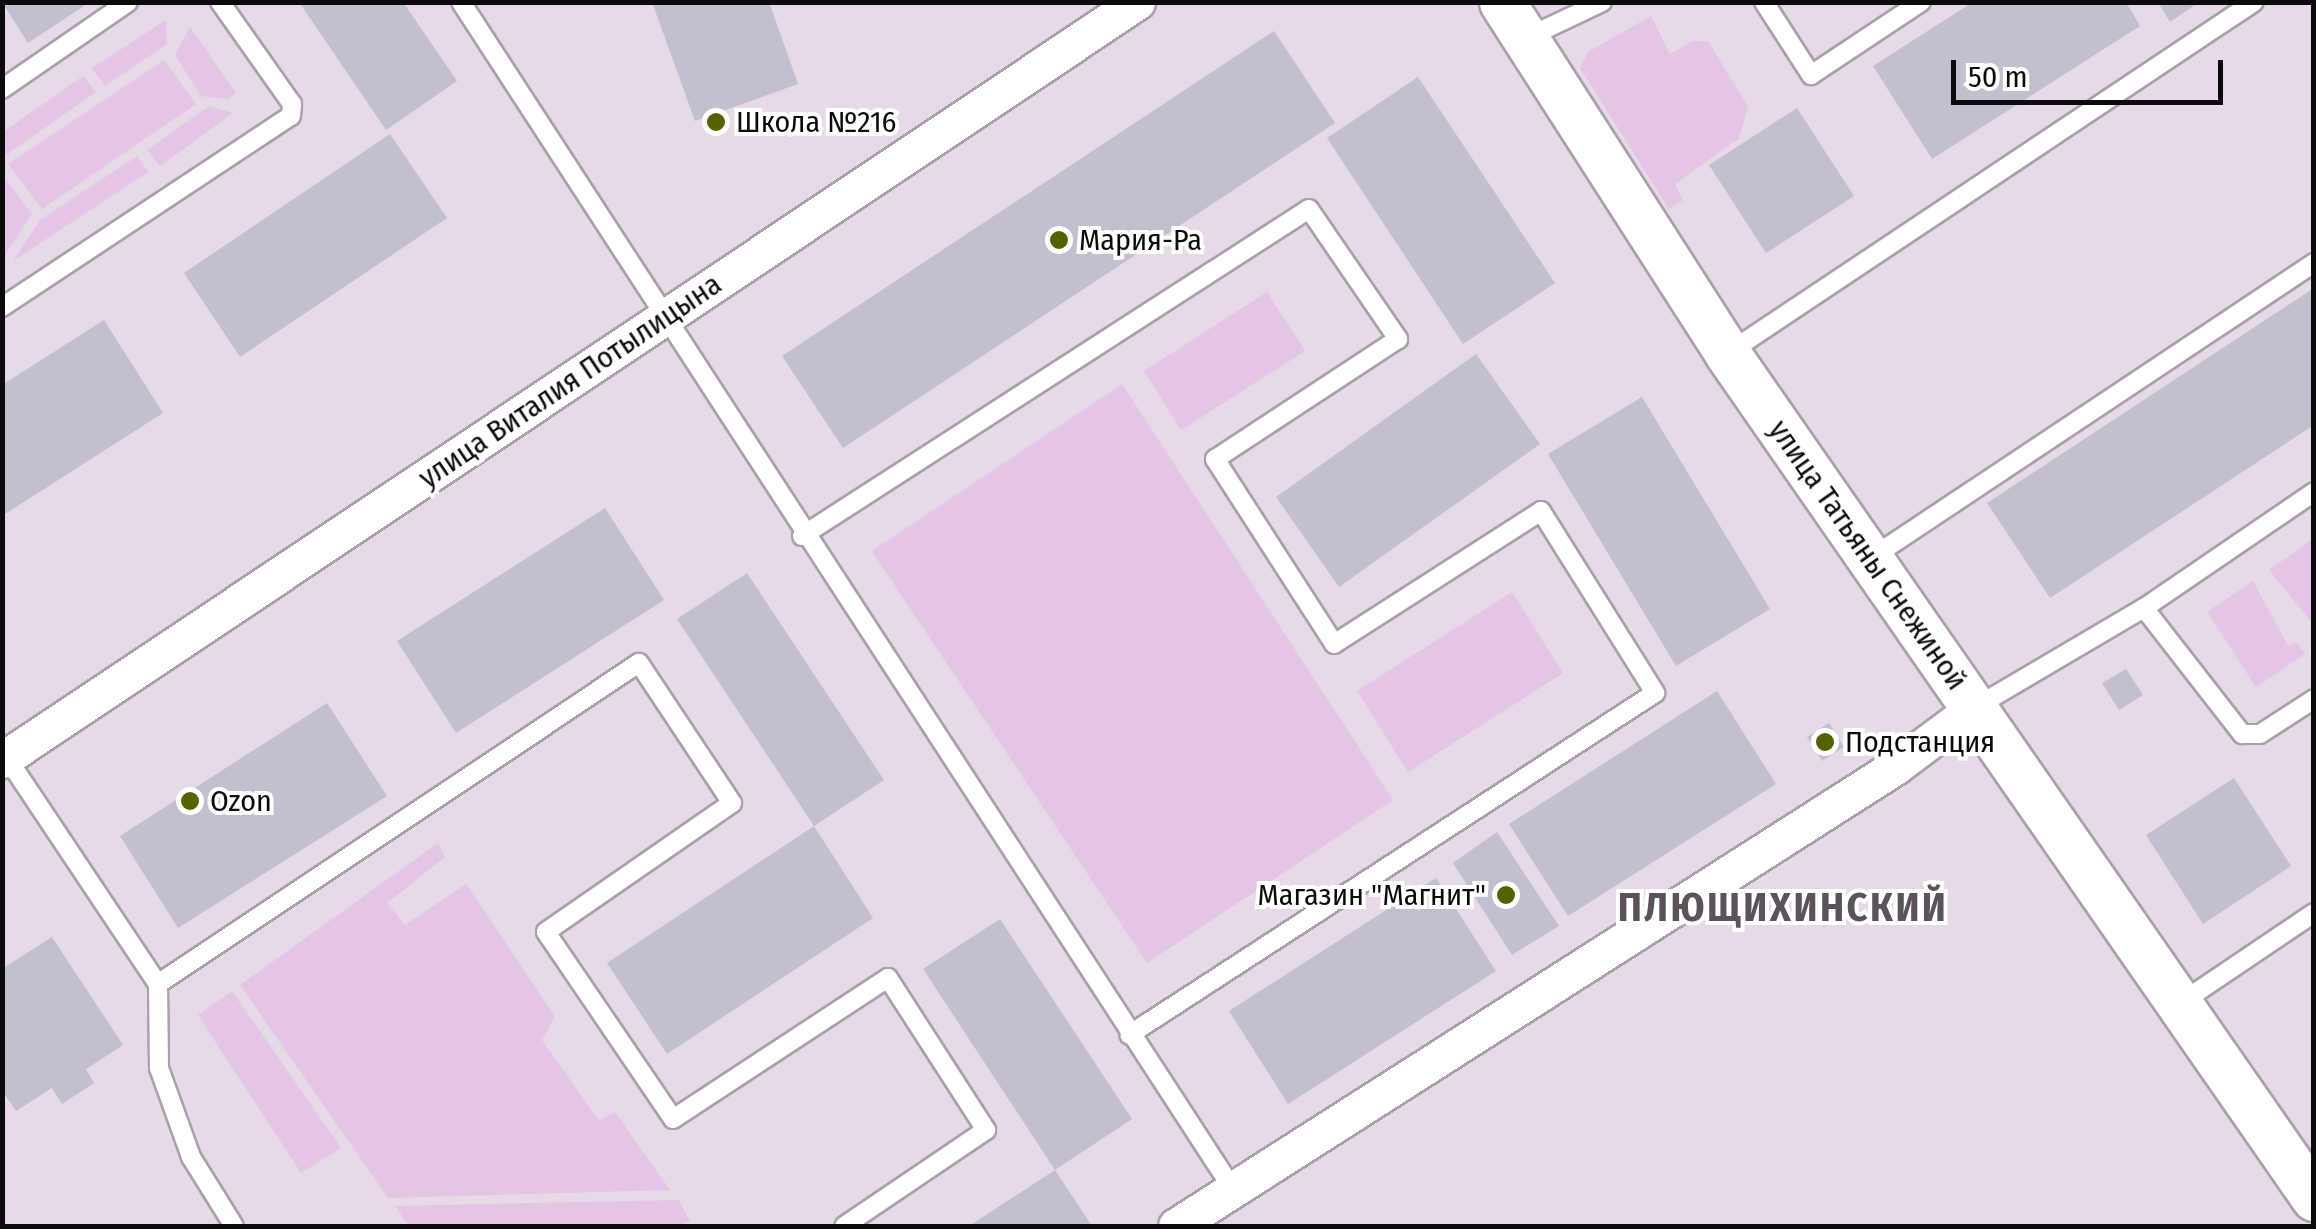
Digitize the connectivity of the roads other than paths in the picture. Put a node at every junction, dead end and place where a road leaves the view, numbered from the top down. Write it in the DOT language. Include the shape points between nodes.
graph roads {
  1 [pos="128,2"];
  2 [pos="220,2"];
  3 [pos="461,2"];
  4 [pos="1137,2"];
  5 [pos="1602,2"];
  6 [pos="1764,2"];
  7 [pos="1921,2"];
  8 [pos="2254,2"];
  9 [pos="1514,20"];
  10 [pos="2,89"];
  11 [pos="2314,263"];
  12 [pos="2,307"];
  13 [pos="664,318"];
  14 [pos="1728,353"];
  15 [pos="2314,492"];
  16 [pos="802,536"];
  17 [pos="1874,556"];
  18 [pos="2144,608"];
  19 [pos="2314,699"];
  20 [pos="1974,708"];
  21 [pos="4,756"];
  22 [pos="2314,913"];
  23 [pos="158,984"];
  24 [pos="2182,1002"];
  25 [pos="1129,1035"];
  26 [pos="1232,1188"];
  27 [pos="2314,1198"];
  28 [pos="234,1226"];
  29 [pos="844,1226"];
  30 [pos="1176,1226"];
  1 -- 10 [label="lane"];
  2 -- 12 [label="lane" via="292,104 291,116"];
  3 -- 13 [label="lane"];
  4 -- 13 [label="street, улица Виталия Потылицына"];
  5 -- 9 [label="lane"];
  6 -- 7 [label="lane" via="1811,75"];
  8 -- 14 [label="lane"];
  9 -- 14 [label="street, улица Татьяны Снежиной"];
  11 -- 17 [label="lane"];
  13 -- 16 [label="lane"];
  13 -- 21 [label="street, улица Виталия Потылицына"];
  14 -- 17 [label="street, улица Татьяны Снежиной"];
  15 -- 18 [label="lane"];
  16 -- 25 [label="lane"];
  16 -- 25 [label="lane" via="1308,209 1398,338 1214,459 1334,644 1541,511 1656,693"];
  17 -- 20 [label="street, улица Татьяны Снежиной"];
  18 -- 19 [label="lane" via="2242,734 2260,734"];
  18 -- 20 [label="lane"];
  20 -- 24 [label="street, улица Татьяны Снежиной"];
  20 -- 26 [label="street" via="1894,768"];
  21 -- 23 [label="lane"];
  22 -- 24 [label="lane"];
  23 -- 28 [label="lane" via="160,1068 190,1157"];
  23 -- 29 [label="lane" via="639,663 732,804 546,932 673,1119 888,978 986,1130"];
  24 -- 27 [label="street, улица Татьяны Снежиной"];
  25 -- 26 [label="lane"];
  26 -- 30 [label="street"];
}
